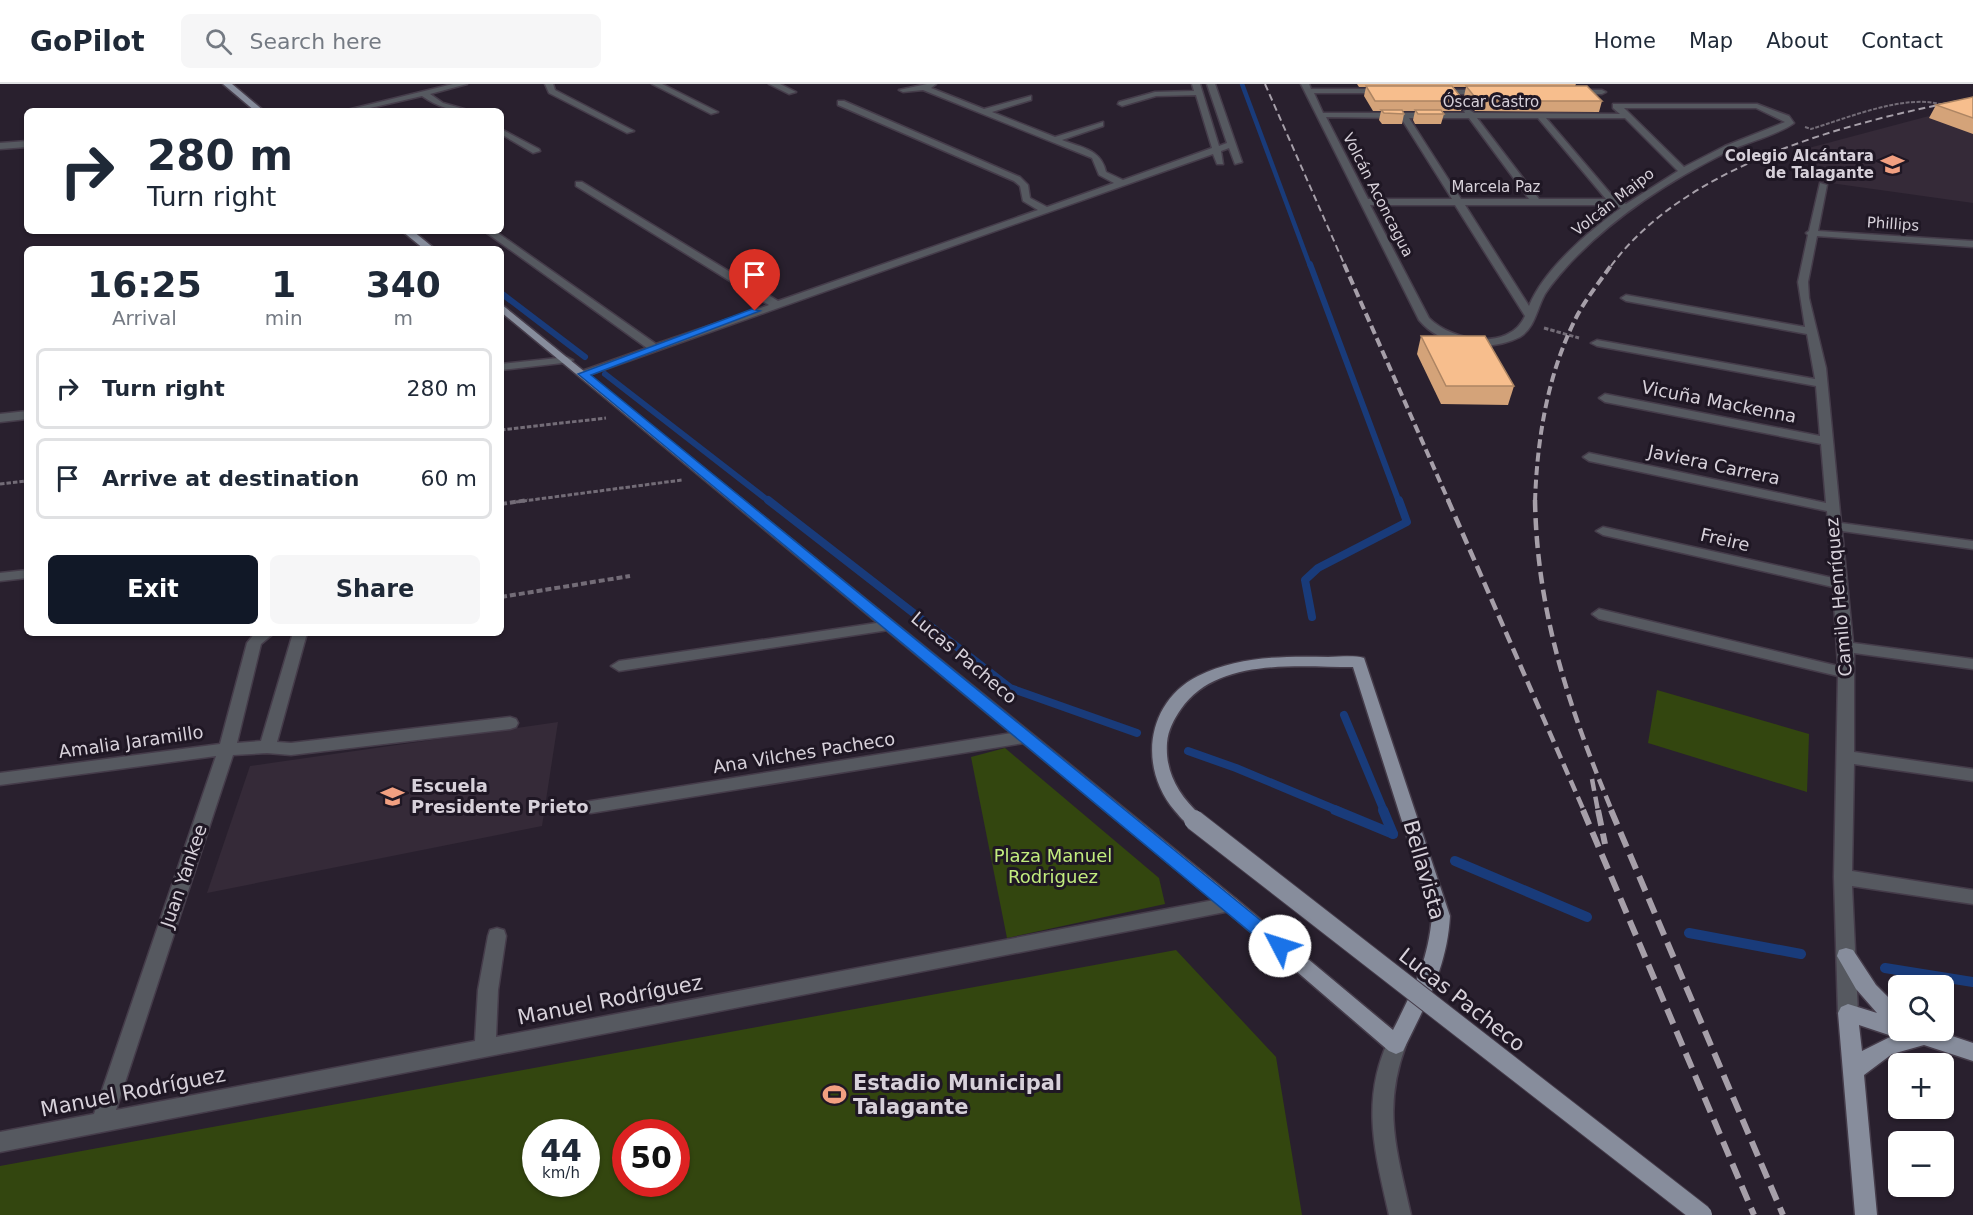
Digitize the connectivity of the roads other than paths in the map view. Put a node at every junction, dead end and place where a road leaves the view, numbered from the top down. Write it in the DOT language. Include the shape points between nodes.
graph roads {
  1 [pos="227,84"];
  2 [pos="463,84"];
  3 [pos="549,84"];
  4 [pos="656,84"];
  5 [pos="773,84"];
  6 [pos="1196,84"];
  7 [pos="1211,84"];
  8 [pos="1594,84"];
  9 [pos="929,86"];
  10 [pos="1307,88"];
  11 [pos="903,90"];
  12 [pos="1398,91"];
  13 [pos="792,92"];
  14 [pos="1431,92"];
  15 [pos="1454,92"];
  16 [pos="1490,92"];
  17 [pos="1561,92"];
  18 [pos="1602,92"];
  19 [pos="423,93"];
  20 [pos="1199,93"];
  21 [pos="1028,98"];
  22 [pos="842,103"];
  23 [pos="1122,104"];
  24 [pos="1616,106"];
  25 [pos="256,108"];
  26 [pos="360,108"];
  27 [pos="454,108"];
  28 [pos="714,112"];
  29 [pos="984,112"];
  30 [pos="1320,115"];
  31 [pos="1403,115"];
  32 [pos="1472,116"];
  33 [pos="1540,116"];
  34 [pos="1626,116"];
  35 [pos="1100,124"];
  36 [pos="630,131"];
  37 [pos="504,132"];
  38 [pos="1054,140"];
  39 [pos="24,144"];
  40 [pos="1232,144"];
  41 [pos="0,146"];
  42 [pos="1217,148"];
  43 [pos="536,151"];
  44 [pos="1220,162"];
  45 [pos="1238,162"];
  46 [pos="1682,170"];
  47 [pos="1120,182"];
  48 [pos="579,184"];
  49 [pos="1822,185"];
  50 [pos="1364,202"];
  51 [pos="1458,202"];
  52 [pos="1536,202"];
  53 [pos="1613,202"];
  54 [pos="1627,207"];
  55 [pos="1044,209"];
  56 [pos="1811,233"];
  57 [pos="411,234"];
  58 [pos="493,234"];
  59 [pos="1973,244"];
  60 [pos="426,246"];
  61 [pos="1626,298"];
  62 [pos="776,304"];
  63 [pos="504,309"];
  64 [pos="1530,315"];
  65 [pos="1424,320"];
  66 [pos="1813,332"];
  67 [pos="1597,343"];
  68 [pos="653,348"];
  69 [pos="567,360"];
  70 [pos="504,367"];
  71 [pos="583,374"];
  72 [pos="1822,384"];
  73 [pos="1605,398"];
  74 [pos="24,416"];
  75 [pos="0,418"];
  76 [pos="1826,441"];
  77 [pos="1589,457"];
  78 [pos="1832,508"];
  79 [pos="1833,526"];
  80 [pos="1603,531"];
  81 [pos="1973,545"];
  82 [pos="24,574"];
  83 [pos="0,577"];
  84 [pos="1839,584"];
  85 [pos="1599,614"];
  86 [pos="890,626"];
  87 [pos="261,636"];
  88 [pos="299,636"];
  89 [pos="1846,647"];
  90 [pos="1359,662"];
  91 [pos="1973,664"];
  92 [pos="619,666"];
  93 [pos="1846,673"];
  94 [pos="510,723"];
  95 [pos="1024,737"];
  96 [pos="267,747"];
  97 [pos="227,749"];
  98 [pos="1846,757"];
  99 [pos="1973,775"];
  100 [pos="0,779"];
  101 [pos="591,807"];
  102 [pos="1843,877"];
  103 [pos="1973,897"];
  104 [pos="1230,904"];
  105 [pos="497,936"];
  106 [pos="1846,956"];
  107 [pos="1888,1010"];
  108 [pos="1848,1013"];
  109 [pos="1888,1026"];
  110 [pos="1901,1041"];
  111 [pos="1941,1041"];
  112 [pos="1396,1045"];
  113 [pos="485,1049"];
  114 [pos="1973,1052"];
  115 [pos="1853,1072"];
  116 [pos="101,1124"];
  117 [pos="0,1142"];
  118 [pos="1400,1215"];
  119 [pos="1702,1215"];
  120 [pos="1866,1215"];
  1 -- 25 [label="main road"];
  2 -- 19 [label="street"];
  3 -- 36 [label="street" via="552,91"];
  4 -- 28 [label="street"];
  5 -- 13 [label="street"];
  6 -- 20 [label="street"];
  7 -- 40 [label="street"];
  8 -- 18 [label="street"];
  9 -- 11 [label="street"];
  9 -- 29 [label="street"];
  10 -- 12 [label="street"];
  10 -- 30 [label="street, Volcán Aconcagua"];
  14 -- 15 [label="street"];
  15 -- 16 [label="street"];
  15 -- 32 [label="street"];
  17 -- 18 [label="street"];
  18 -- 24 [label="street"];
  19 -- 26 [label="street"];
  19 -- 27 [label="street" via="440,105"];
  20 -- 23 [label="street" via="1155,94"];
  20 -- 42 [label="street"];
  21 -- 29 [label="street"];
  22 -- 55 [label="street" via="1017,179 1024,185 1026,199"];
  24 -- 34 [label="street"];
  24 -- 46 [label="street, Volcán Maipo" via="1757,106 1790,123 1737,142"];
  29 -- 38 [label="street"];
  30 -- 31 [label="street, Óscar Castro"];
  30 -- 50 [label="street, Volcán Aconcagua"];
  31 -- 32 [label="street, Óscar Castro"];
  31 -- 51 [label="street"];
  32 -- 33 [label="street, Óscar Castro"];
  32 -- 52 [label="street"];
  33 -- 34 [label="street, Óscar Castro"];
  33 -- 53 [label="street"];
  34 -- 46 [label="street"];
  35 -- 38 [label="street"];
  37 -- 43 [label="street"];
  38 -- 47 [label="street" via="1095,156 1102,173"];
  39 -- 41 [label="street"];
  40 -- 42 [label="street"];
  40 -- 45 [label="street"];
  42 -- 44 [label="street"];
  42 -- 47 [label="street"];
  46 -- 54 [label="street, Volcán Maipo"];
  47 -- 55 [label="street"];
  48 -- 62 [label="street"];
  49 -- 56 [label="street, Camilo Henríquez"];
  50 -- 51 [label="street, Marcela Paz"];
  50 -- 65 [label="street, Volcán Aconcagua"];
  51 -- 52 [label="street, Marcela Paz"];
  51 -- 64 [label="street"];
  52 -- 53 [label="street, Marcela Paz"];
  53 -- 54 [label="street, Marcela Paz"];
  54 -- 64 [label="street, Volcán Maipo" via="1556,273"];
  55 -- 62 [label="street"];
  56 -- 59 [label="street, Phillips"];
  56 -- 66 [label="street, Camilo Henríquez" via="1803,282"];
  57 -- 60 [label="main road"];
  58 -- 68 [label="street"];
  61 -- 66 [label="street"];
  62 -- 68 [label="street"];
  63 -- 69 [label="main road, Lucas Pacheco"];
  64 -- 65 [label="street, Volcán Maipo" via="1521,332 1497,340 1449,336 1434,330"];
  66 -- 72 [label="street, Camilo Henríquez"];
  67 -- 72 [label="street"];
  68 -- 71 [label="street"];
  69 -- 70 [label="street"];
  69 -- 71 [label="main road, Lucas Pacheco"];
  71 -- 86 [label="main road, Lucas Pacheco"];
  72 -- 76 [label="street, Camilo Henríquez"];
  73 -- 76 [label="street, Vicuña Mackenna"];
  74 -- 75 [label="street"];
  76 -- 78 [label="street, Camilo Henríquez"];
  77 -- 78 [label="street, Javiera Carrera"];
  78 -- 79 [label="street, Camilo Henríquez"];
  79 -- 81 [label="street"];
  79 -- 84 [label="street, Camilo Henríquez"];
  80 -- 84 [label="street, Freire"];
  82 -- 83 [label="street"];
  84 -- 89 [label="street, Camilo Henríquez"];
  85 -- 93 [label="street"];
  86 -- 92 [label="street"];
  86 -- 95 [label="main road, Lucas Pacheco"];
  87 -- 97 [label="street, Juan Yankee" via="254,643"];
  88 -- 96 [label="street"];
  89 -- 91 [label="street"];
  89 -- 93 [label="street, Camilo Henríquez"];
  90 -- 112 [label="main road, Bellavista" via="1441,916 1433,972"];
  90 -- 119 [label="main road, Lucas Pacheco, bridge" via="1242,666 1188,687 1176,700 1159,738 1158,761 1168,790 1194,820"];
  93 -- 98 [label="street, Camilo Henríquez"];
  94 -- 96 [label="street, Amalia Jaramillo" via="291,749"];
  95 -- 101 [label="street, Ana Vilches Pacheco"];
  95 -- 104 [label="main road, Lucas Pacheco"];
  96 -- 97 [label="street, Amalia Jaramillo"];
  97 -- 100 [label="street, Amalia Jaramillo"];
  97 -- 116 [label="street, Juan Yankee"];
  98 -- 99 [label="street"];
  98 -- 102 [label="street, Camilo Henríquez"];
  102 -- 103 [label="street"];
  102 -- 106 [label="street, Camilo Henríquez"];
  104 -- 112 [label="main road, Lucas Pacheco"];
  104 -- 113 [label="street, Manuel Rodríguez"];
  105 -- 113 [label="street" via="488,990"];
  106 -- 107 [label="main road" via="1869,993"];
  106 -- 108 [label="street, Camilo Henríquez"];
  108 -- 109 [label="main road"];
  108 -- 115 [label="main road"];
  110 -- 115 [label="main road" via="1875,1052"];
  111 -- 114 [label="main road"];
  112 -- 118 [label="street, Bellavista" via="1382,1086 1381,1123"];
  113 -- 116 [label="street, Manuel Rodríguez"];
  115 -- 120 [label="main road"];
  116 -- 117 [label="street, Manuel Rodríguez"];
}
